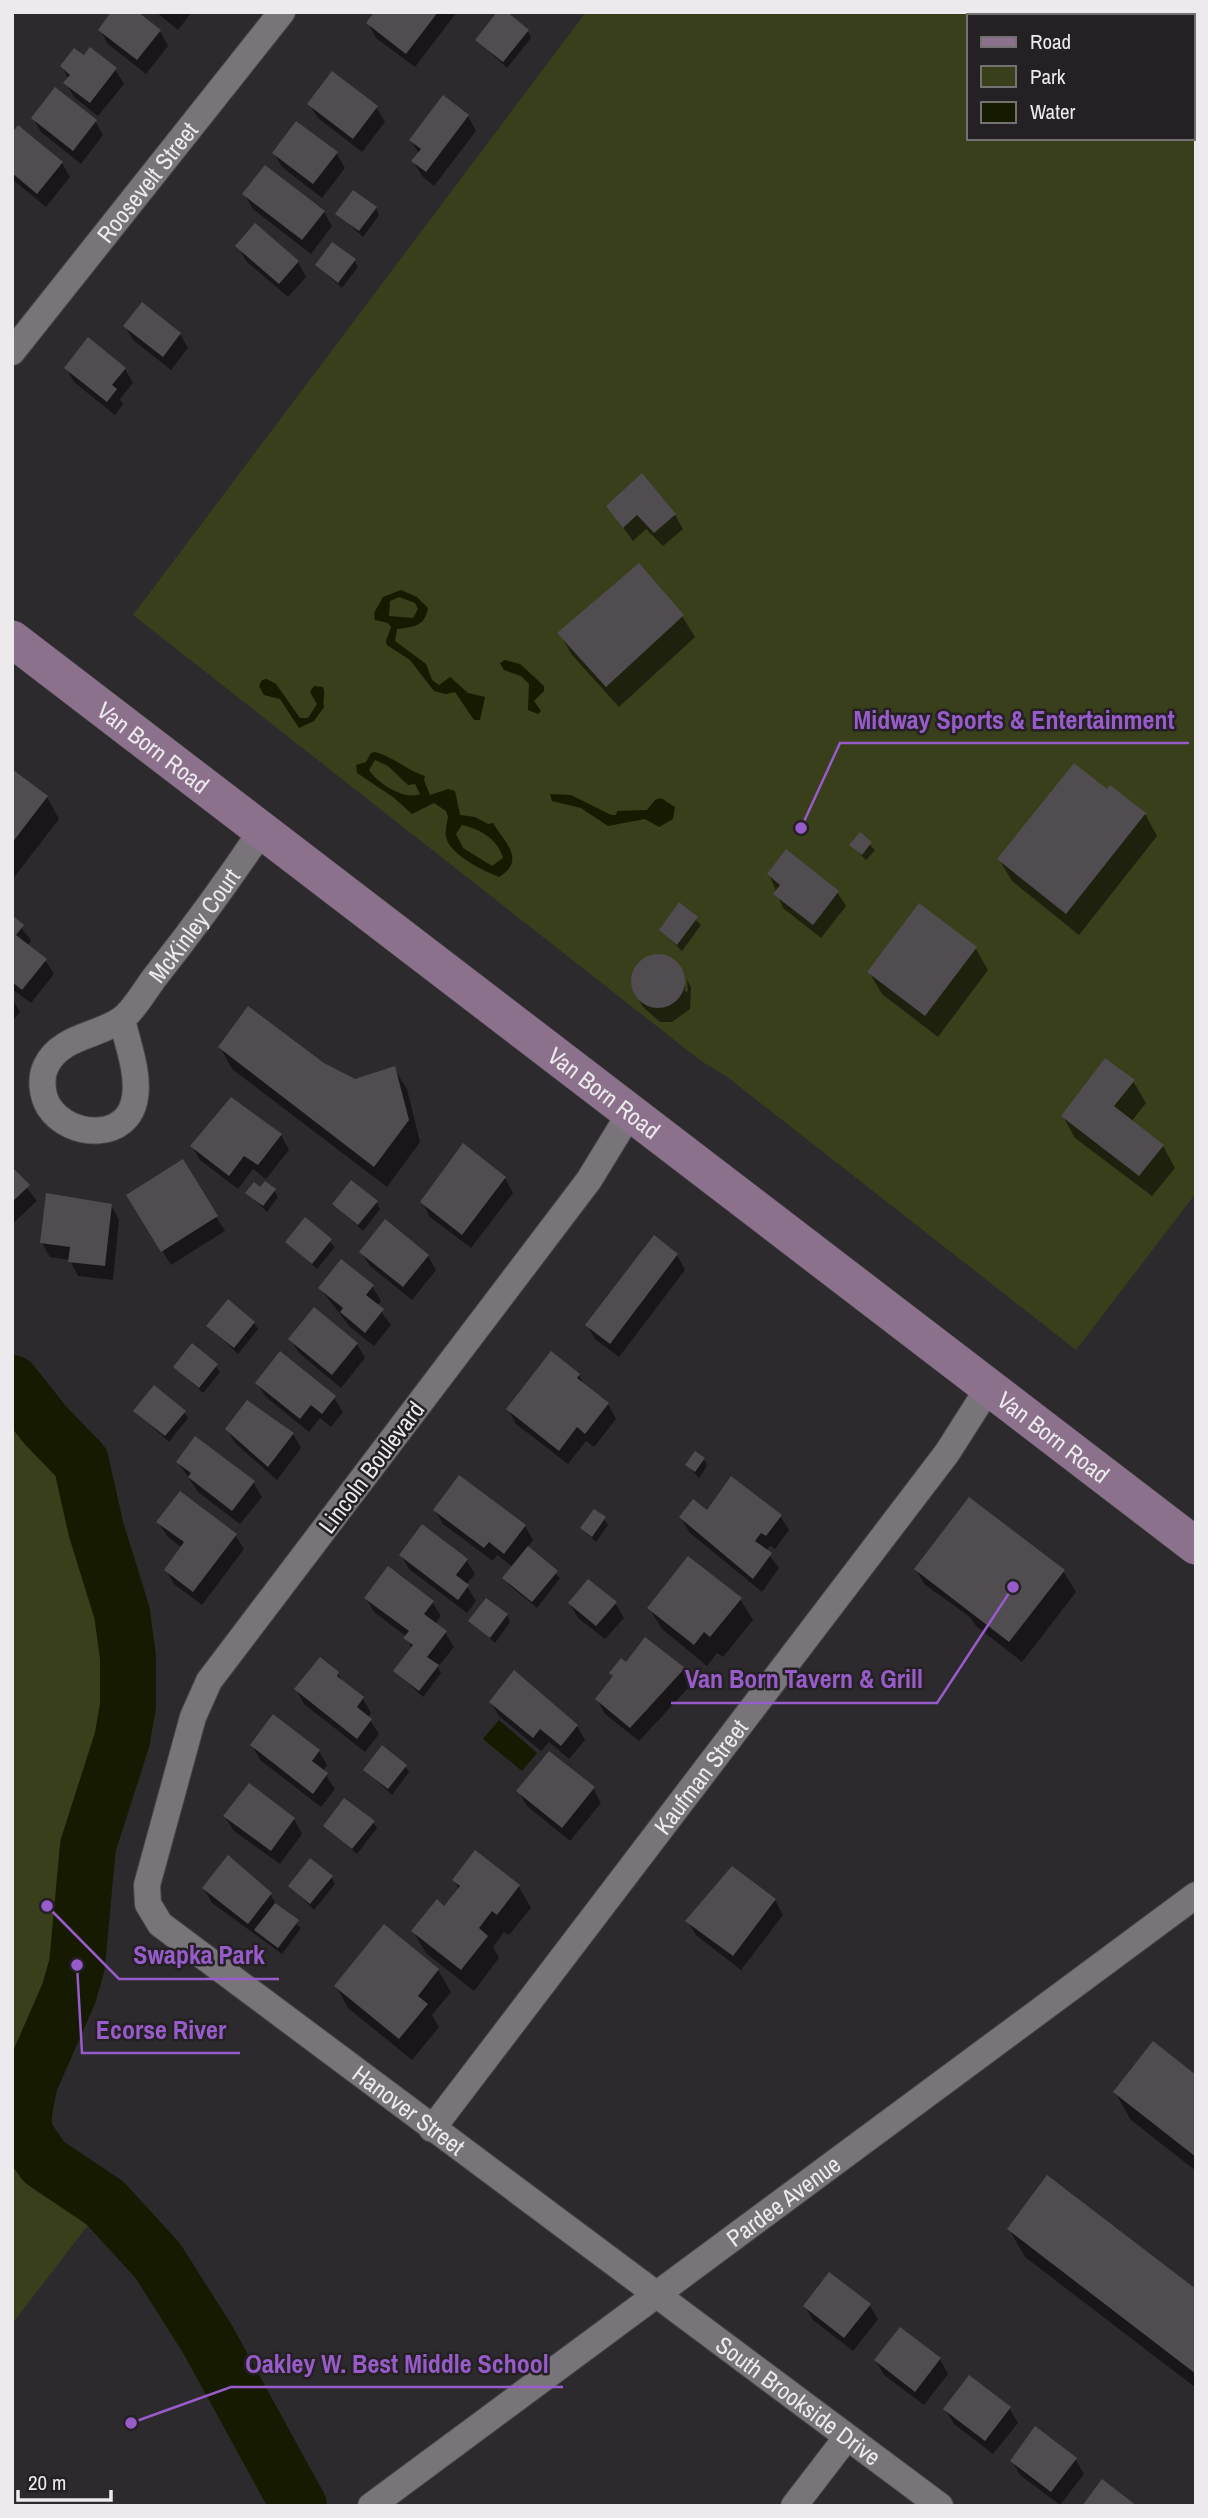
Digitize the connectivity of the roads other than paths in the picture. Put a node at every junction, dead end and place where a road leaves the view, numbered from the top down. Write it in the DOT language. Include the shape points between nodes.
graph roads {
  1 [pos="282,12"];
  2 [pos="12,352"];
  3 [pos="12,639"];
  4 [pos="261,830"];
  5 [pos="122,1018"];
  6 [pos="630,1113"];
  7 [pos="989,1387"];
  8 [pos="1196,1546"];
  9 [pos="1196,1895"];
  10 [pos="160,1924"];
  11 [pos="432,2129"];
  12 [pos="659,2295"];
  13 [pos="847,2437"];
  14 [pos="371,2506"];
  15 [pos="794,2506"];
  16 [pos="940,2506"];
  1 -- 2 [label="street, Roosevelt Street"];
  3 -- 4 [label="main road, Van Born Road"];
  4 -- 5 [label="street, McKinley Court" via="219,896"];
  4 -- 6 [label="main road, Van Born Road"];
  6 -- 7 [label="main road, Van Born Road"];
  6 -- 10 [label="street, Lincoln Boulevard" via="589,1180 209,1681 193,1717 147,1885 148,1904"];
  7 -- 8 [label="main road, Van Born Road"];
  7 -- 11 [label="street, Kaufman Street" via="947,1454"];
  9 -- 12 [label="street, Pardee Avenue"];
  10 -- 11 [label="street, Hanover Street"];
  11 -- 12 [label="street, Hanover Street"];
  12 -- 13 [label="street, South Brookside Drive"];
  12 -- 14 [label="street, Pardee Avenue"];
  13 -- 15 [label="street"];
  13 -- 16 [label="street, South Brookside Drive"];
}
